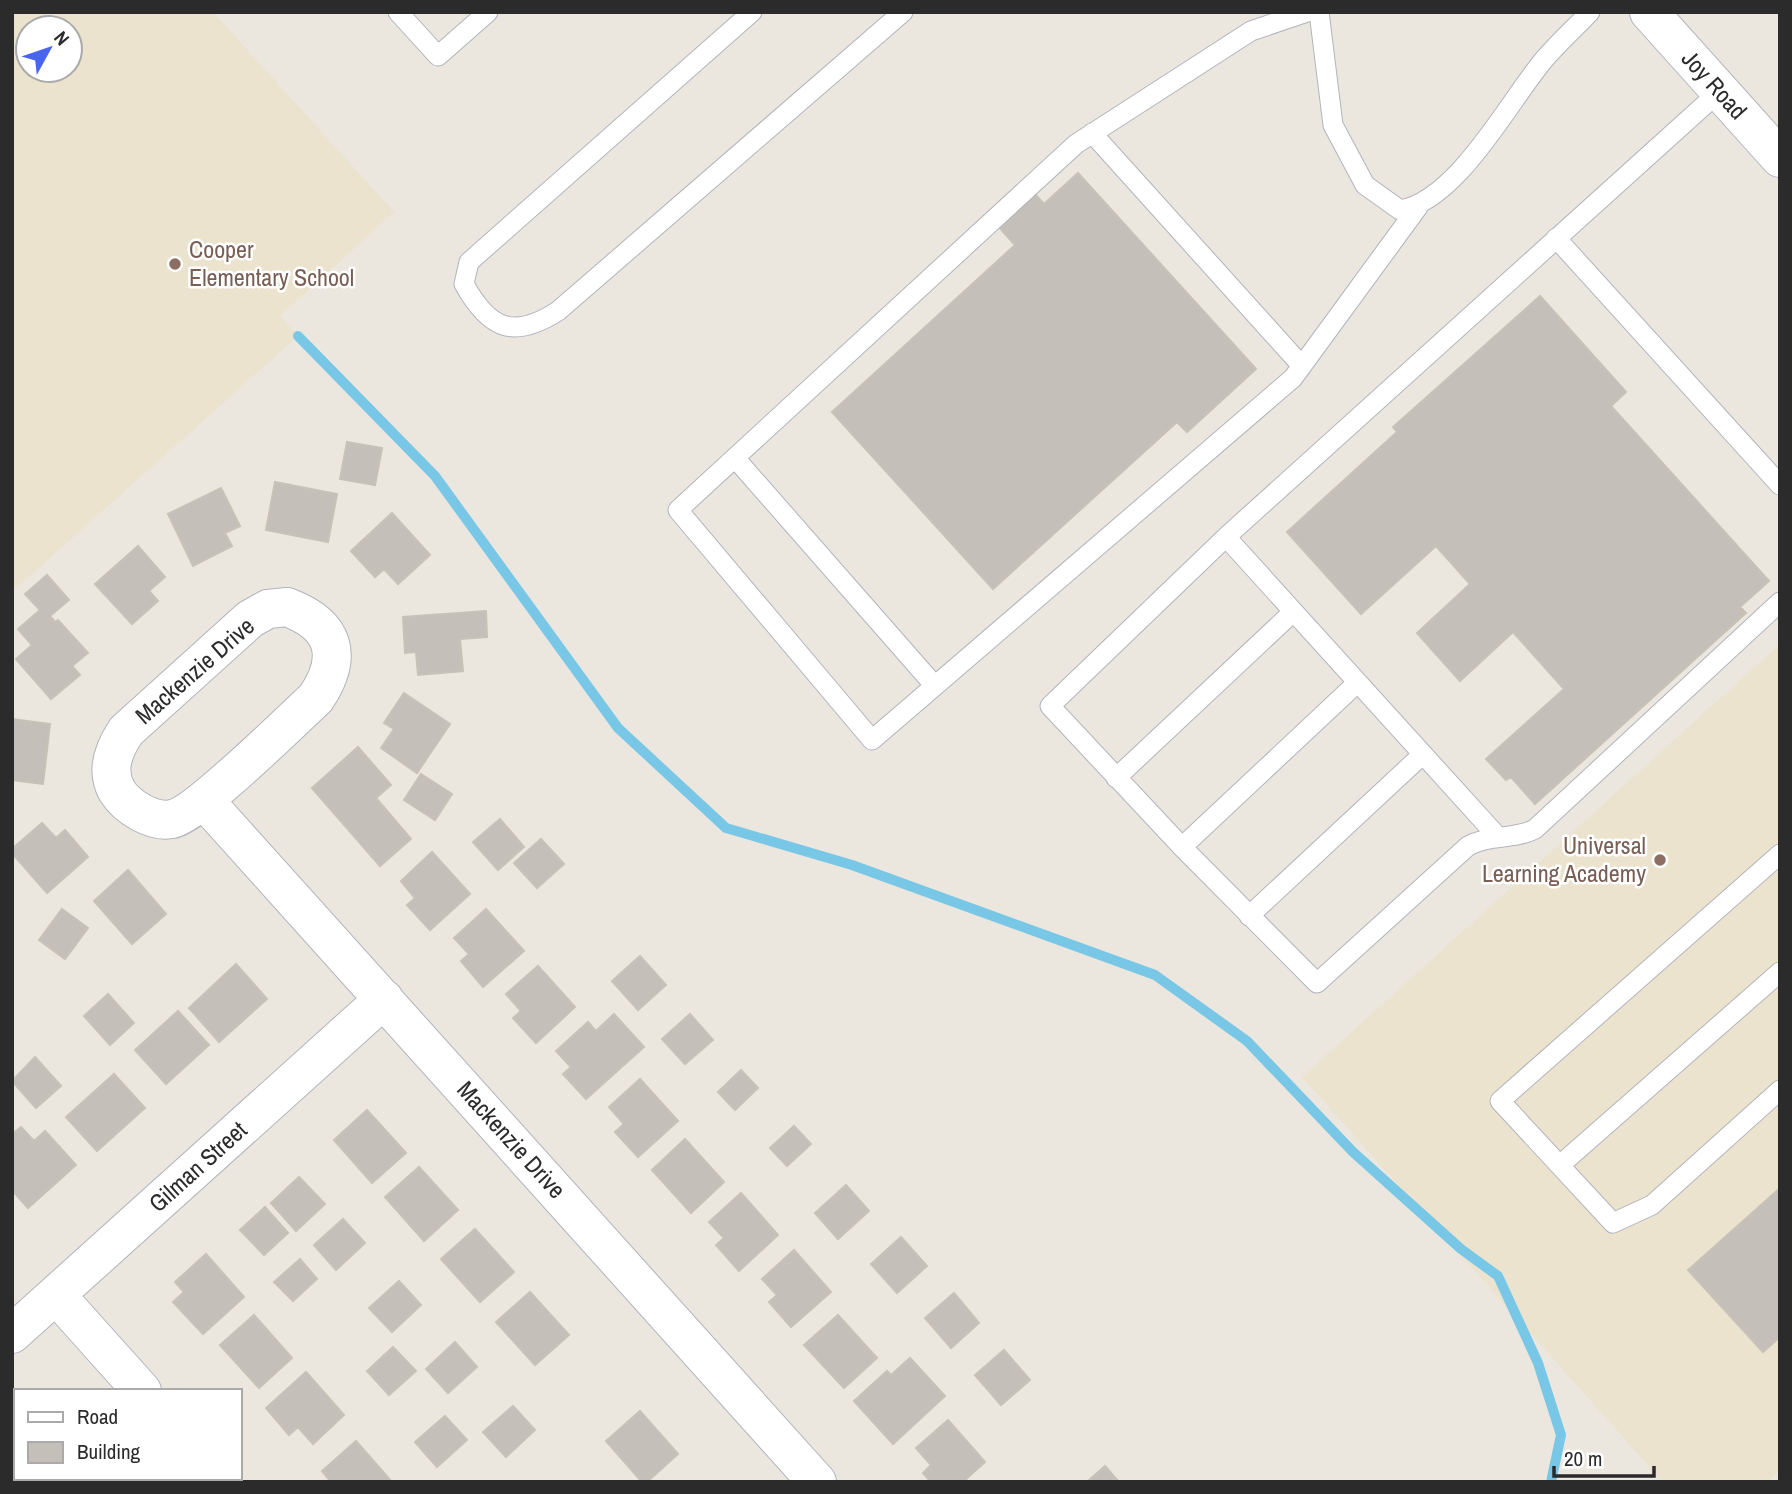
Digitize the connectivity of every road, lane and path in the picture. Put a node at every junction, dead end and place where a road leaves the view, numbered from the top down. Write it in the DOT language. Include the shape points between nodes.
graph roads {
  1 [pos="398,12"];
  2 [pos="488,12"];
  3 [pos="752,12"];
  4 [pos="903,12"];
  5 [pos="1307,12"];
  6 [pos="1319,12"];
  7 [pos="1590,12"];
  8 [pos="1649,12"];
  9 [pos="1720,91"];
  10 [pos="1092,133"];
  11 [pos="1780,158"];
  12 [pos="1418,207"];
  13 [pos="1556,238"];
  14 [pos="1302,366"];
  15 [pos="735,458"];
  16 [pos="1780,485"];
  17 [pos="1226,537"];
  18 [pos="1780,602"];
  19 [pos="1293,612"];
  20 [pos="1357,683"];
  21 [pos="935,686"];
  22 [pos="1422,755"];
  23 [pos="1116,778"];
  24 [pos="204,800"];
  25 [pos="1498,837"];
  26 [pos="1182,847"];
  27 [pos="1780,854"];
  28 [pos="1249,916"];
  29 [pos="1780,972"];
  30 [pos="384,999"];
  31 [pos="1780,1090"];
  32 [pos="1560,1165"];
  33 [pos="56,1295"];
  34 [pos="12,1334"];
  35 [pos="140,1389"];
  36 [pos="817,1482"];
  1 -- 2 [label="lane" via="438,56"];
  3 -- 4 [label="lane" via="469,262 464,284 475,304 509,329 535,325 558,311"];
  5 -- 10 [label="lane" via="1251,31"];
  6 -- 12 [label="lane" via="1333,125 1365,185 1400,210"];
  7 -- 12 [label="lane" via="1542,62 1489,136 1447,183"];
  8 -- 9 [label="street, Joy Road"];
  9 -- 11 [label="street, Joy Road"];
  9 -- 13 [label="lane"];
  10 -- 14 [label="lane"];
  10 -- 15 [label="lane"];
  12 -- 14 [label="lane"];
  13 -- 16 [label="lane"];
  13 -- 17 [label="lane"];
  14 -- 21 [label="lane" via="1293,379"];
  15 -- 21 [label="lane"];
  15 -- 21 [label="lane" via="678,510 872,740"];
  17 -- 19 [label="lane"];
  17 -- 23 [label="lane" via="1050,706"];
  18 -- 25 [label="lane" via="1535,829 1522,836"];
  19 -- 20 [label="lane"];
  19 -- 23 [label="lane"];
  20 -- 22 [label="lane"];
  20 -- 26 [label="lane"];
  22 -- 25 [label="lane"];
  22 -- 28 [label="lane"];
  23 -- 26 [label="lane"];
  24 -- 24 [label="street, Mackenzie Drive" via="171,820 127,804 114,781 111,761 116,746 126,731 250,620 268,609 287,607 307,614 330,643 334,659 329,679 316,698"];
  24 -- 30 [label="street, Mackenzie Drive"];
  25 -- 28 [label="lane" via="1468,846 1317,983"];
  26 -- 28 [label="lane"];
  27 -- 32 [label="lane" via="1500,1101"];
  29 -- 32 [label="lane"];
  30 -- 33 [label="street, Gilman Street"];
  30 -- 36 [label="street, Mackenzie Drive"];
  31 -- 32 [label="lane" via="1651,1205 1613,1223"];
  33 -- 34 [label="street, Gilman Street"];
  33 -- 35 [label="street"];
}
